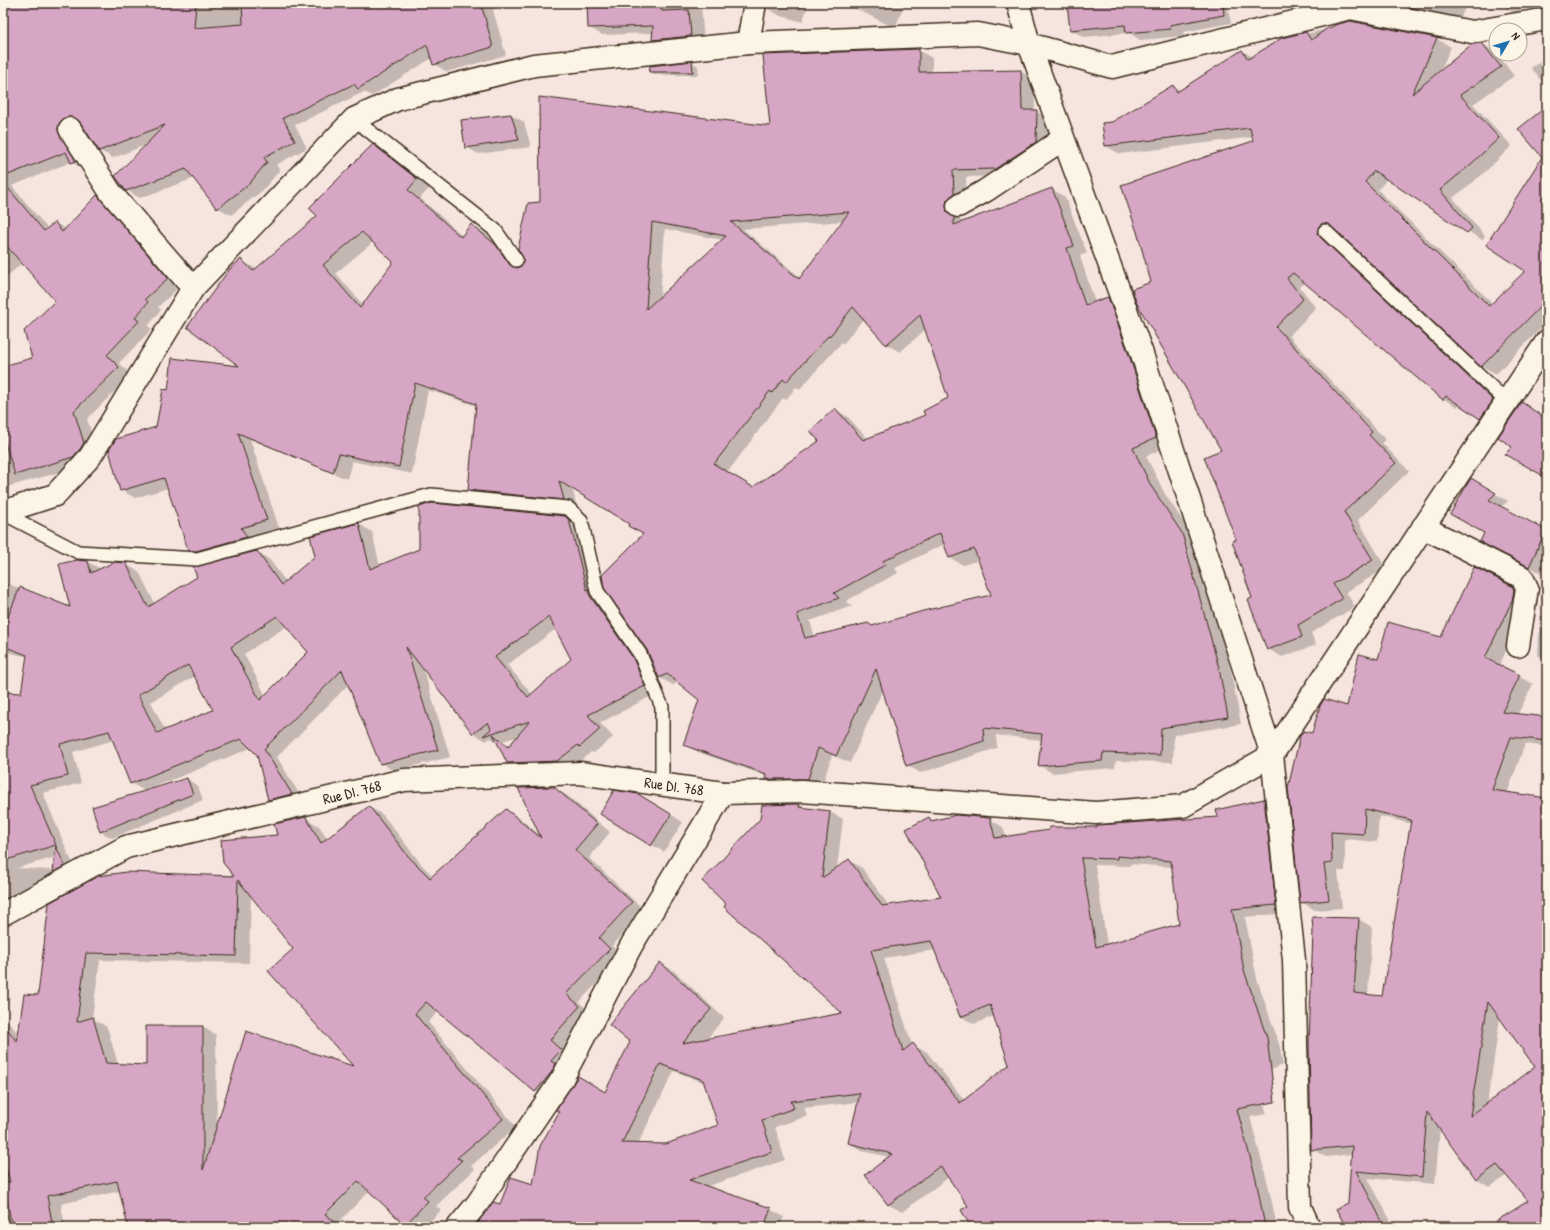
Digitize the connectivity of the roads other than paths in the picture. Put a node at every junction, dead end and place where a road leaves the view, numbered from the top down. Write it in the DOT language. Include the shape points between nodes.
graph roads {
  1 [pos="755,3"];
  2 [pos="1018,3"];
  3 [pos="1547,19"];
  4 [pos="748,43"];
  5 [pos="1029,44"];
  6 [pos="354,119"];
  7 [pos="70,129"];
  8 [pos="1063,139"];
  9 [pos="958,206"];
  10 [pos="1325,230"];
  11 [pos="516,260"];
  12 [pos="193,288"];
  13 [pos="1547,341"];
  14 [pos="1506,401"];
  15 [pos="3,513"];
  16 [pos="1423,527"];
  17 [pos="1518,646"];
  18 [pos="1272,755"];
  19 [pos="662,784"];
  20 [pos="722,793"];
  21 [pos="3,914"];
  22 [pos="458,1227"];
  23 [pos="1309,1227"];
  1 -- 4 [label="street"];
  2 -- 5 [label="street"];
  3 -- 5 [label="street" via="1472,32 1350,8 1112,67"];
  4 -- 5 [label="street" via="978,34"];
  4 -- 6 [label="street" via="534,65 398,99"];
  5 -- 8 [label="street"];
  6 -- 11 [label="lane" via="496,230"];
  6 -- 12 [label="street"];
  7 -- 12 [label="street" via="111,194"];
  8 -- 9 [label="street"];
  8 -- 18 [label="street" via="1142,352"];
  10 -- 14 [label="lane"];
  12 -- 15 [label="street" via="90,457 55,495"];
  13 -- 14 [label="street"];
  14 -- 16 [label="street"];
  15 -- 19 [label="lane" via="78,552 197,559 431,495 568,508 581,520 597,591 640,654 662,707"];
  16 -- 17 [label="street" via="1522,577 1527,588"];
  16 -- 18 [label="street"];
  18 -- 20 [label="street, Rue DI. 768" via="1183,806 1104,812 802,791"];
  18 -- 23 [label="street" via="1294,960 1300,1207"];
  19 -- 20 [label="street, Rue DI. 768"];
  19 -- 21 [label="street, Rue DI. 768" via="580,773 404,780 126,847"];
  20 -- 22 [label="street" via="631,946 562,1079 477,1204"];
}
